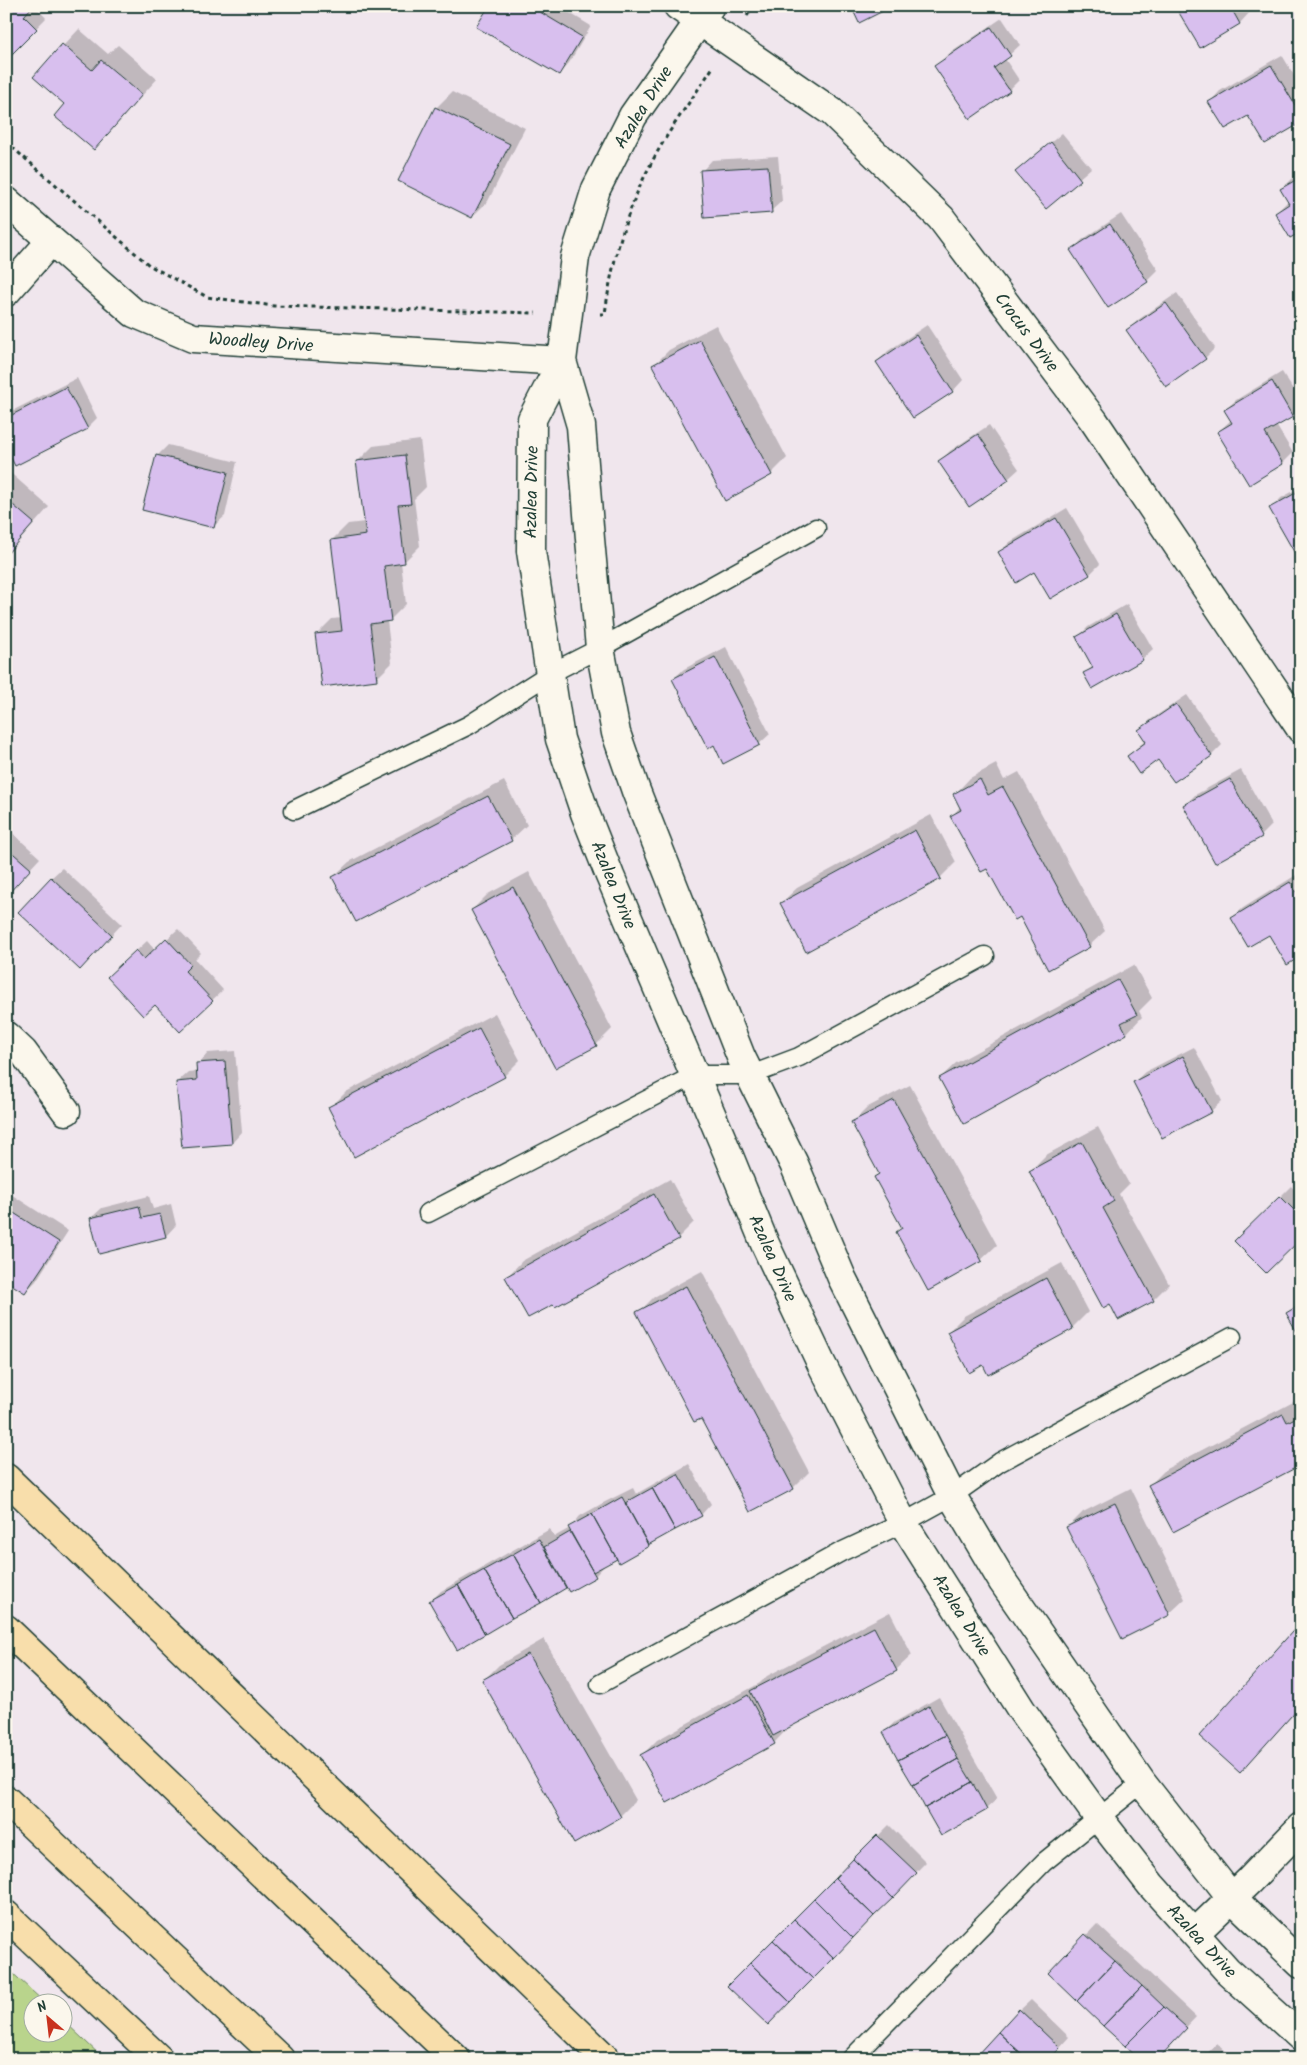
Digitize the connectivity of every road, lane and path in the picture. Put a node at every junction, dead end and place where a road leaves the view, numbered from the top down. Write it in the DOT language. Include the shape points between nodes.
graph roads {
  1 [pos="754,6"];
  2 [pos="696,11"];
  3 [pos="729,41"];
  4 [pos="6,142"];
  5 [pos="6,202"];
  6 [pos="51,241"];
  7 [pos="6,292"];
  8 [pos="568,314"];
  9 [pos="562,361"];
  10 [pos="816,528"];
  11 [pos="600,648"];
  12 [pos="549,674"];
  13 [pos="1301,729"];
  14 [pos="294,810"];
  15 [pos="985,956"];
  16 [pos="6,1036"];
  17 [pos="695,1075"];
  18 [pos="751,1075"];
  19 [pos="66,1111"];
  20 [pos="428,1214"];
  21 [pos="1232,1338"];
  22 [pos="6,1478"];
  23 [pos="952,1496"];
  24 [pos="903,1523"];
  25 [pos="6,1629"];
  26 [pos="600,1684"];
  27 [pos="1142,1783"];
  28 [pos="6,1800"];
  29 [pos="1098,1817"];
  30 [pos="1301,1827"];
  31 [pos="1232,1898"];
  32 [pos="6,1915"];
  33 [pos="1195,1934"];
  34 [pos="1301,1964"];
  35 [pos="1301,2038"];
  36 [pos="159,2059"];
  37 [pos="280,2059"];
  38 [pos="456,2059"];
  39 [pos="606,2059"];
  40 [pos="851,2059"];
  1 -- 3 [label="path"];
  2 -- 3 [label="street, Crocus Drive"];
  2 -- 8 [label="street, Azalea Drive" via="633,116 596,190 575,257"];
  3 -- 8 [label="path" via="669,132 643,180 622,228 605,314"];
  3 -- 13 [label="street, Crocus Drive" via="832,112 941,218 1094,421"];
  4 -- 8 [label="path" via="149,265 207,297 274,306"];
  5 -- 6 [label="street, Woodley Drive"];
  6 -- 7 [label="street"];
  6 -- 9 [label="street, Woodley Drive" via="134,313 193,338"];
  8 -- 9 [label="street, Azalea Drive"];
  9 -- 11 [label="street, Azalea Drive" via="581,426"];
  9 -- 12 [label="street, Azalea Drive" via="532,419 530,551"];
  10 -- 11 [label="lane"];
  11 -- 12 [label="lane"];
  11 -- 18 [label="street, Azalea Drive" via="616,733 636,791 741,1057"];
  12 -- 14 [label="lane" via="469,725"];
  12 -- 17 [label="street, Azalea Drive" via="560,738 585,813"];
  15 -- 18 [label="lane" via="799,1057"];
  16 -- 19 [label="street" via="23,1052"];
  17 -- 18 [label="lane"];
  17 -- 20 [label="lane"];
  17 -- 24 [label="street, Azalea Drive" via="764,1244"];
  18 -- 23 [label="street, Azalea Drive" via="794,1164 842,1278"];
  21 -- 23 [label="lane" via="1000,1462"];
  22 -- 39 [label="highway"];
  23 -- 24 [label="lane"];
  23 -- 27 [label="street, Azalea Drive" via="1003,1582"];
  24 -- 26 [label="lane" via="842,1552"];
  24 -- 29 [label="street, Azalea Drive" via="1022,1711"];
  25 -- 38 [label="highway"];
  27 -- 29 [label="lane"];
  27 -- 31 [label="street, Azalea Drive"];
  28 -- 37 [label="highway"];
  29 -- 33 [label="street, Azalea Drive" via="1151,1885"];
  29 -- 40 [label="lane" via="1044,1862"];
  30 -- 31 [label="street"];
  31 -- 33 [label="street"];
  31 -- 34 [label="street, Azalea Drive"];
  32 -- 36 [label="highway"];
  33 -- 35 [label="street, Azalea Drive" via="1228,1971"];
}
